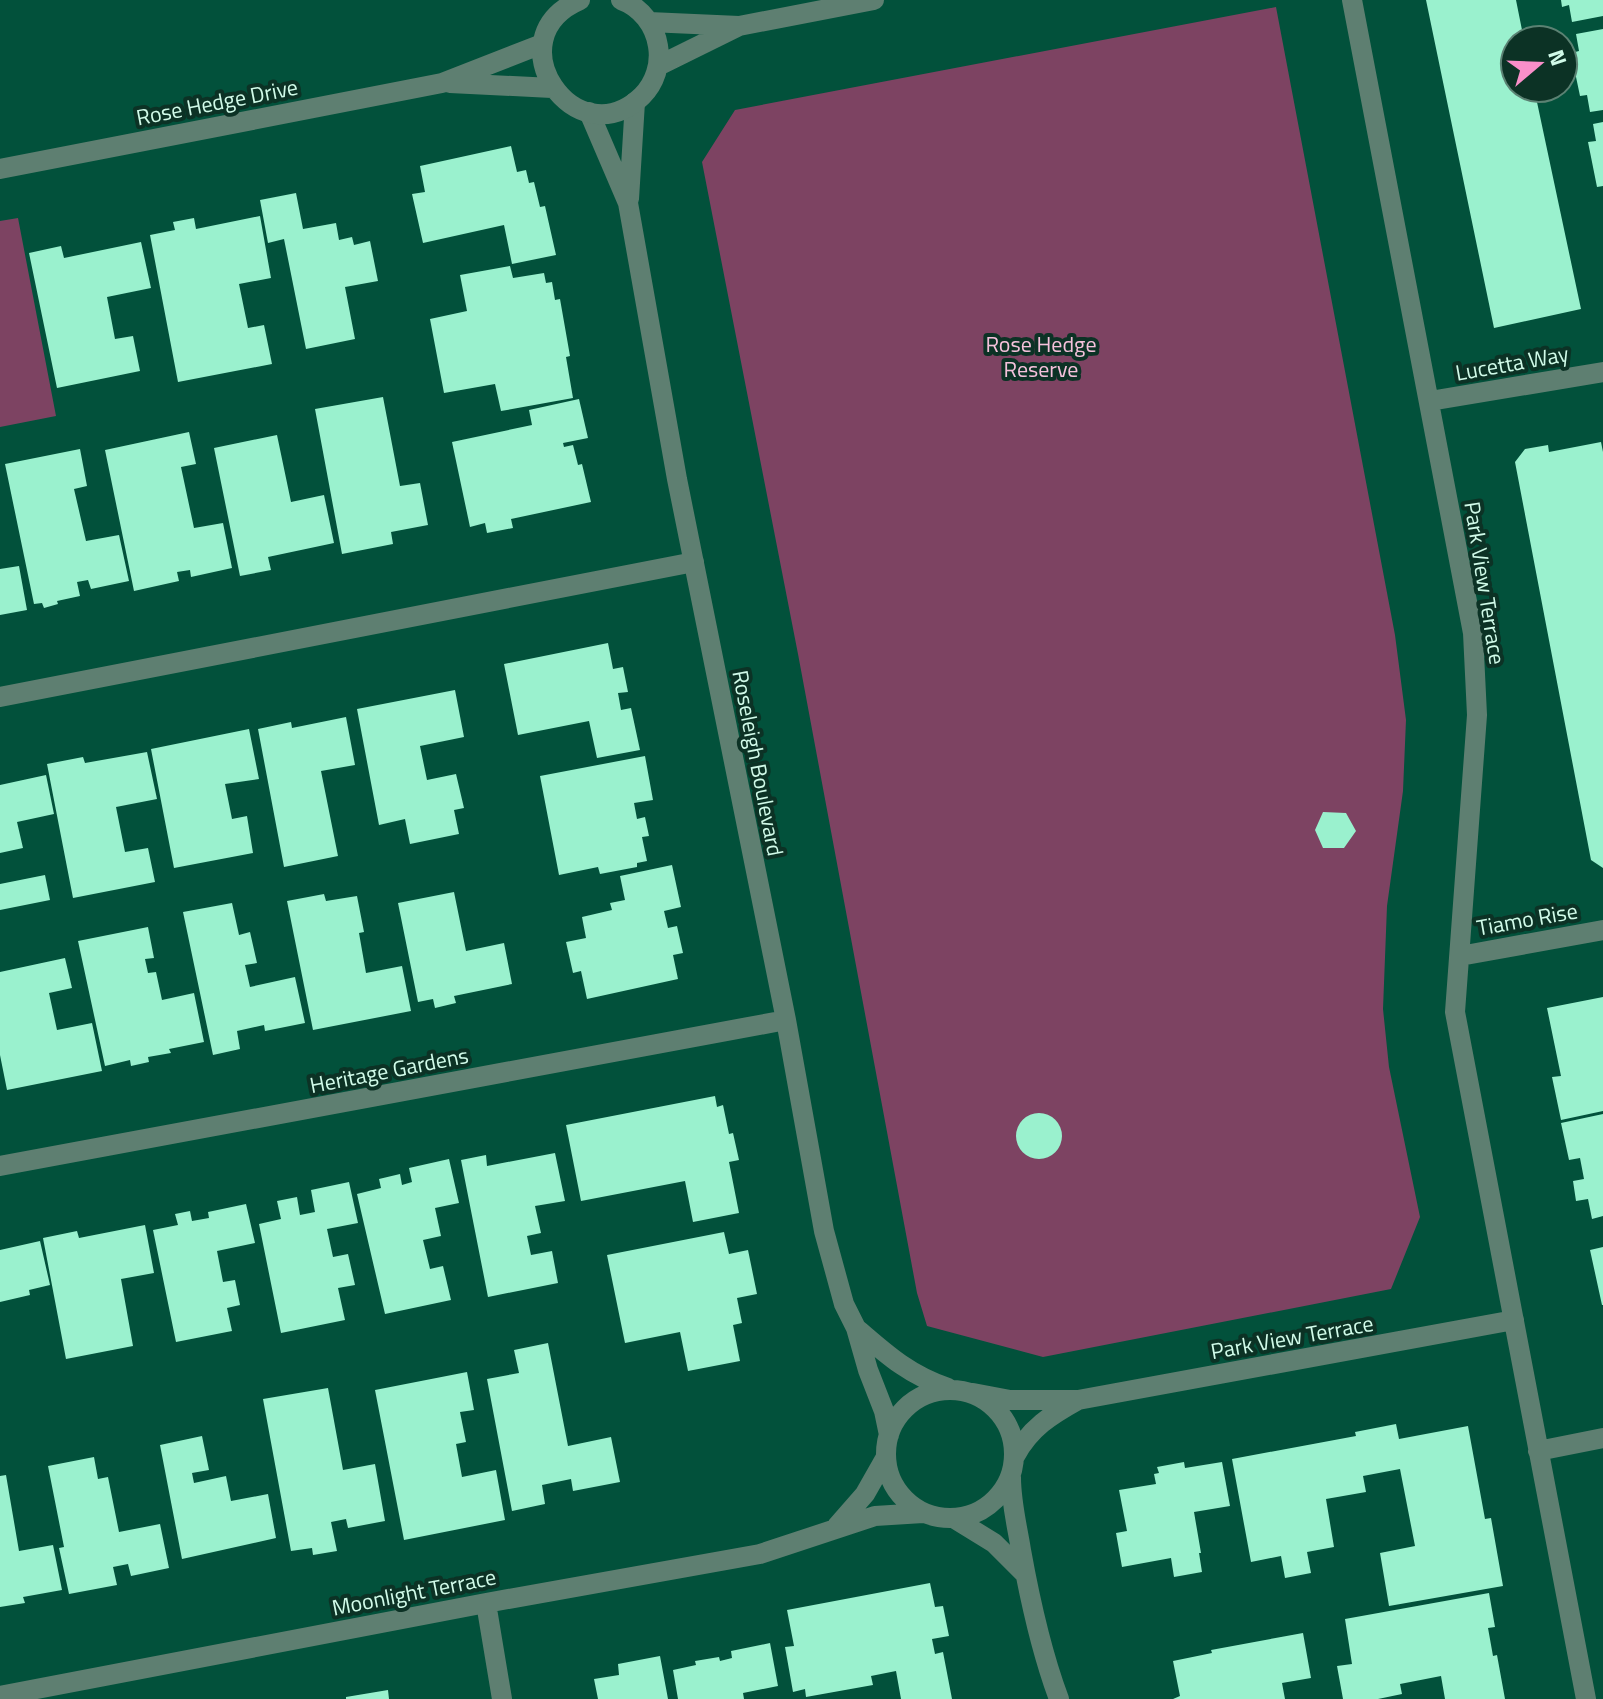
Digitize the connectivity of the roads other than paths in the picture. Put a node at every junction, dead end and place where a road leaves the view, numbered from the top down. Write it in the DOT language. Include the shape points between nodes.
graph roads {
  1 [pos="621,0"];
  2 [pos="874,0"];
  3 [pos="1352,0"];
  4 [pos="573,1"];
  5 [pos="649,22"];
  6 [pos="739,26"];
  7 [pos="542,44"];
  8 [pos="658,66"];
  9 [pos="442,83"];
  10 [pos="552,88"];
  11 [pos="635,102"];
  12 [pos="589,112"];
  13 [pos="0,169"];
  14 [pos="628,203"];
  15 [pos="1603,372"];
  16 [pos="1430,401"];
  17 [pos="694,562"];
  18 [pos="0,697"];
  19 [pos="1603,930"];
  20 [pos="1460,956"];
  21 [pos="786,1020"];
  22 [pos="0,1166"];
  23 [pos="1514,1320"];
  24 [pos="856,1328"];
  25 [pos="963,1391"];
  26 [pos="1078,1400"];
  27 [pos="889,1435"];
  28 [pos="1603,1438"];
  29 [pos="1538,1451"];
  30 [pos="886,1457"];
  31 [pos="1013,1466"];
  32 [pos="923,1513"];
  33 [pos="955,1519"];
  34 [pos="835,1529"];
  35 [pos="1025,1574"];
  36 [pos="486,1603"];
  37 [pos="1050,1675"];
  38 [pos="0,1696"];
  39 [pos="502,1699"];
  40 [pos="1051,1699"];
  41 [pos="1059,1699"];
  42 [pos="1586,1699"];
  1 -- 5 [label="street"];
  2 -- 6 [label="street"];
  3 -- 16 [label="street, Park View Terrace"];
  4 -- 7 [label="street" via="557,15"];
  5 -- 6 [label="street"];
  5 -- 8 [label="street" via="656,36"];
  6 -- 8 [label="street"];
  7 -- 9 [label="street, Rose Hedge Drive"];
  7 -- 10 [label="street"];
  8 -- 11 [label="street" via="654,80"];
  9 -- 10 [label="street, Rose Hedge Drive"];
  9 -- 13 [label="street, Rose Hedge Drive"];
  10 -- 12 [label="street" via="574,108"];
  11 -- 12 [label="street" via="605,113"];
  11 -- 14 [label="street, Roseleigh Boulevard"];
  12 -- 14 [label="street, Roseleigh Boulevard"];
  14 -- 17 [label="street, Roseleigh Boulevard"];
  15 -- 16 [label="street, Lucetta Way"];
  16 -- 20 [label="street, Park View Terrace" via="1473,633 1477,715"];
  17 -- 18 [label="street"];
  17 -- 21 [label="street, Roseleigh Boulevard"];
  19 -- 20 [label="street, Tiamo Rise"];
  20 -- 23 [label="street, Park View Terrace" via="1455,1012"];
  21 -- 22 [label="street, Heritage Gardens"];
  21 -- 24 [label="street, Roseleigh Boulevard" via="824,1231"];
  23 -- 26 [label="street, Park View Terrace"];
  23 -- 29 [label="street, Park View Terrace"];
  24 -- 25 [label="street, Roseleigh Boulevard" via="923,1380"];
  24 -- 27 [label="street, Roseleigh Boulevard"];
  25 -- 26 [label="street, Park View Terrace" via="1010,1400"];
  25 -- 27 [label="street" via="932,1392 913,1401"];
  25 -- 31 [label="street" via="990,1403 1004,1418 1012,1436"];
  26 -- 31 [label="street, Park View Terrace" via="1024,1439"];
  27 -- 30 [label="street"];
  28 -- 29 [label="street"];
  29 -- 42 [label="street, Park View Terrace"];
  30 -- 32 [label="street" via="897,1490"];
  30 -- 34 [label="street, Moonlight Terrace" via="865,1494"];
  31 -- 33 [label="street" via="990,1506"];
  31 -- 35 [label="street" via="1014,1524"];
  32 -- 33 [label="street"];
  32 -- 34 [label="street, Moonlight Terrace" via="875,1516"];
  33 -- 35 [label="street" via="994,1543"];
  34 -- 36 [label="street, Moonlight Terrace" via="760,1554"];
  35 -- 37 [label="street"];
  36 -- 38 [label="street, Moonlight Terrace"];
  36 -- 39 [label="street"];
  37 -- 40 [label="street"];
  37 -- 41 [label="street"];
}
